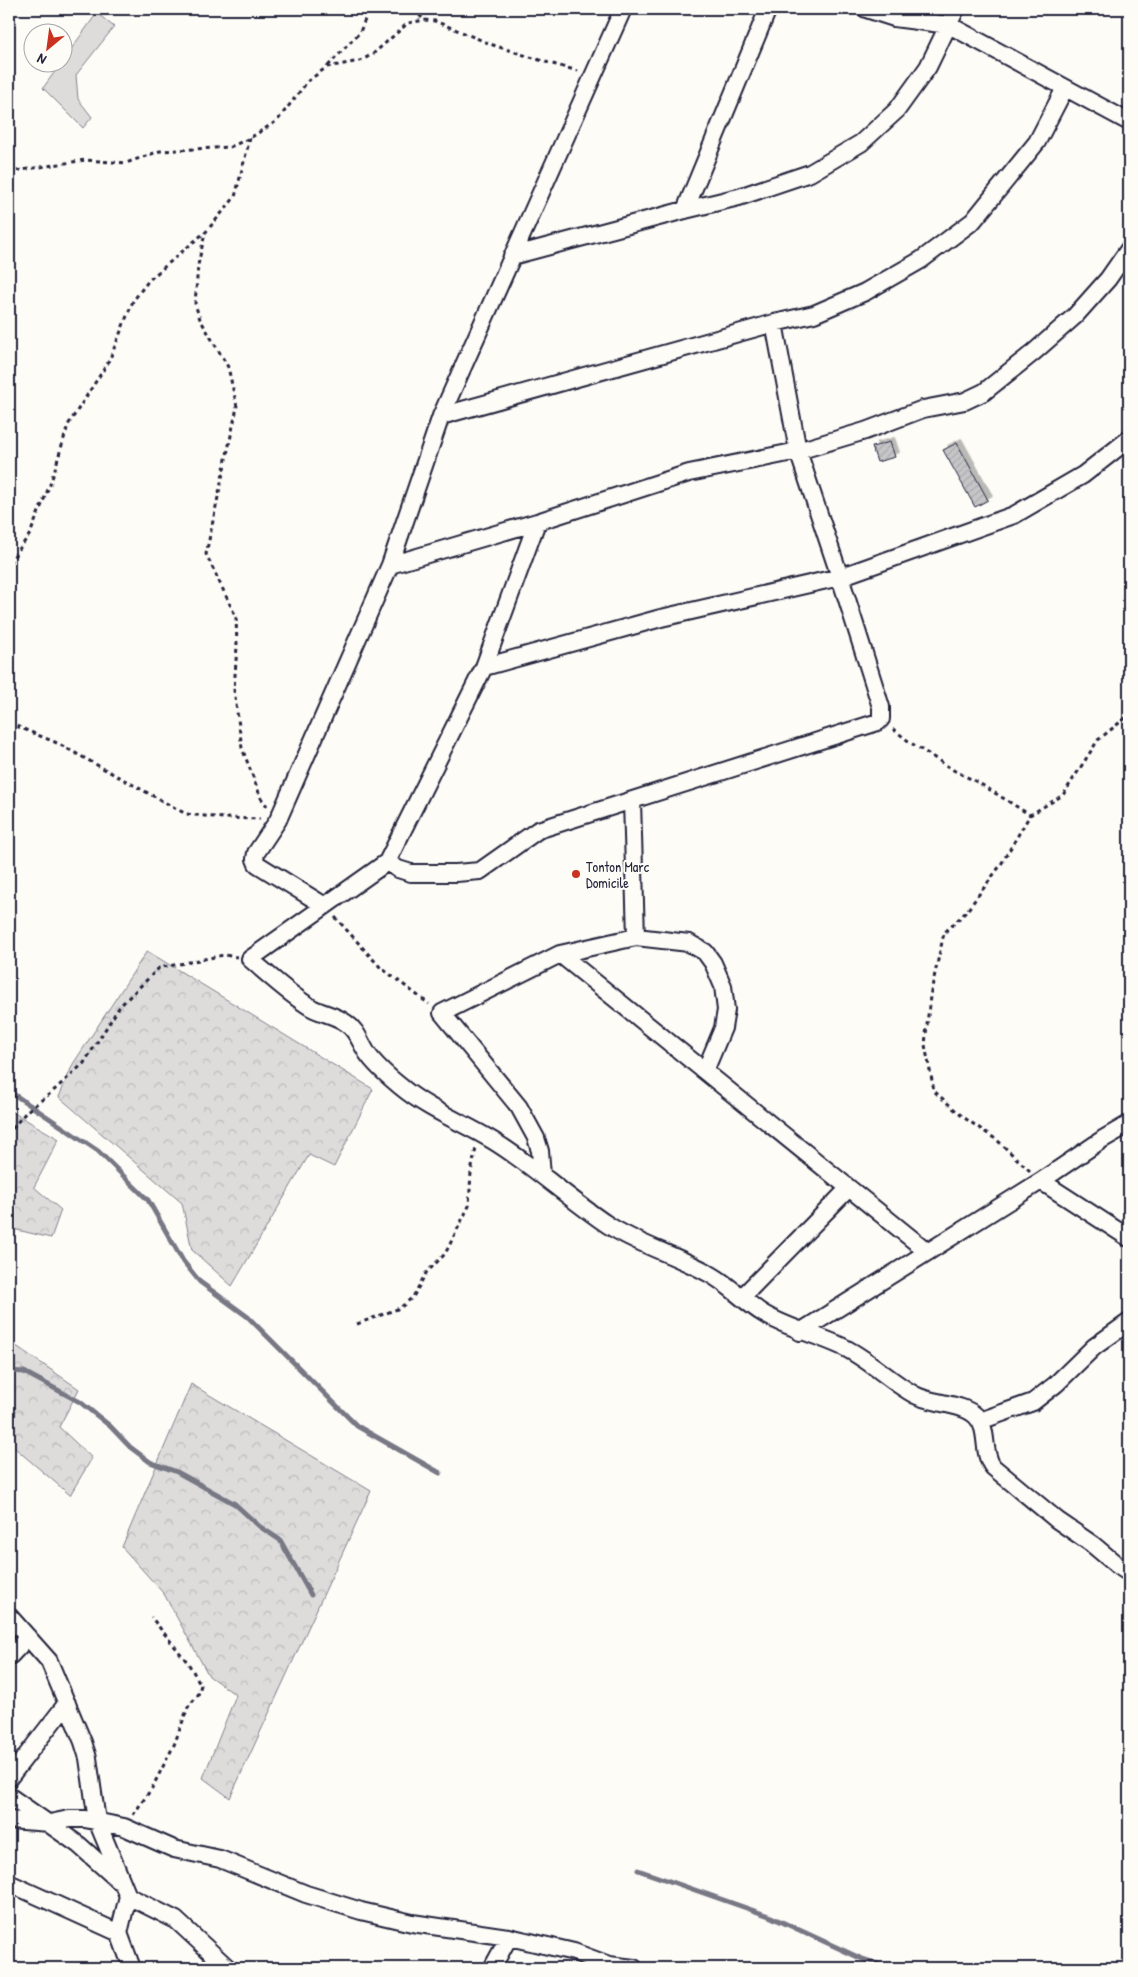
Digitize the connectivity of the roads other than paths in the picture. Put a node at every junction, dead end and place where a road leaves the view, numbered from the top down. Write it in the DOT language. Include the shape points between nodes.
graph roads {
  1 [pos="623,9"];
  2 [pos="768,9"];
  3 [pos="866,9"];
  4 [pos="956,9"];
  5 [pos="949,25"];
  6 [pos="1065,88"];
  7 [pos="1129,122"];
  8 [pos="685,210"];
  9 [pos="1129,249"];
  10 [pos="512,256"];
  11 [pos="774,323"];
  12 [pos="441,416"];
  13 [pos="1129,439"];
  14 [pos="798,451"];
  15 [pos="537,522"];
  16 [pos="390,565"];
  17 [pos="840,577"];
  18 [pos="484,668"];
  19 [pos="632,801"];
  20 [pos="387,862"];
  21 [pos="325,906"];
  22 [pos="636,937"];
  23 [pos="560,954"];
  24 [pos="705,1071"];
  25 [pos="1129,1124"];
  26 [pos="542,1175"];
  27 [pos="1041,1181"];
  28 [pos="849,1188"];
  29 [pos="1129,1238"];
  30 [pos="928,1252"];
  31 [pos="742,1297"];
  32 [pos="1129,1322"];
  33 [pos="800,1332"];
  34 [pos="980,1421"];
  35 [pos="1129,1573"];
  36 [pos="9,1616"];
  37 [pos="28,1637"];
  38 [pos="9,1657"];
  39 [pos="68,1704"];
  40 [pos="9,1778"];
  41 [pos="9,1796"];
  42 [pos="9,1820"];
  43 [pos="97,1821"];
  44 [pos="50,1823"];
  45 [pos="9,1883"];
  46 [pos="126,1891"];
  47 [pos="119,1933"];
  48 [pos="509,1937"];
  49 [pos="599,1965"];
  50 [pos="132,1968"];
  51 [pos="228,1968"];
  52 [pos="492,1968"];
  53 [pos="634,1968"];
  1 -- 10 [label="street"];
  2 -- 8 [label="street"];
  3 -- 5 [label="street" via="894,18"];
  4 -- 5 [label="street"];
  5 -- 6 [label="street"];
  5 -- 8 [label="street" via="928,67 897,110 861,143 810,173 739,197"];
  6 -- 7 [label="street"];
  6 -- 11 [label="street" via="1037,142 974,221 921,260 865,292 814,314"];
  8 -- 10 [label="street"];
  9 -- 14 [label="street" via="1108,279 1074,316 984,392 965,401 923,409"];
  10 -- 12 [label="street"];
  11 -- 12 [label="street"];
  11 -- 14 [label="street"];
  12 -- 16 [label="street"];
  13 -- 17 [label="street" via="1084,475 1014,515"];
  14 -- 15 [label="street" via="689,472"];
  14 -- 17 [label="street"];
  15 -- 16 [label="street"];
  15 -- 18 [label="street"];
  16 -- 21 [label="street" via="278,820 256,853 257,864"];
  17 -- 18 [label="street" via="661,618"];
  17 -- 19 [label="street" via="882,719"];
  18 -- 20 [label="street"];
  19 -- 20 [label="street" via="538,830 480,871 411,873"];
  19 -- 22 [label="street"];
  20 -- 21 [label="street"];
  21 -- 26 [label="street" via="250,959 313,1008 348,1024 368,1055 398,1085"];
  22 -- 23 [label="street"];
  22 -- 24 [label="street" via="689,943 705,952 712,963 723,986 726,1010 723,1028"];
  23 -- 24 [label="street"];
  23 -- 26 [label="street" via="442,1013 523,1113 540,1151"];
  24 -- 28 [label="street"];
  25 -- 27 [label="street"];
  26 -- 31 [label="street" via="573,1202 609,1226 694,1266 722,1281"];
  27 -- 29 [label="street"];
  27 -- 30 [label="street"];
  28 -- 30 [label="street"];
  28 -- 31 [label="street"];
  30 -- 33 [label="street"];
  31 -- 33 [label="street" via="762,1312"];
  32 -- 34 [label="street" via="1094,1347 1033,1402"];
  33 -- 34 [label="street" via="842,1346 914,1394 972,1412"];
  34 -- 35 [label="street" via="992,1467"];
  36 -- 37 [label="street"];
  37 -- 38 [label="street"];
  37 -- 39 [label="street" via="49,1661"];
  39 -- 40 [label="street"];
  39 -- 43 [label="street" via="88,1758"];
  41 -- 44 [label="street"];
  42 -- 44 [label="street"];
  43 -- 44 [label="street" via="69,1819"];
  43 -- 46 [label="street"];
  43 -- 48 [label="street" via="124,1827 174,1849 220,1858 306,1894 361,1911 412,1923"];
  44 -- 46 [label="street" via="79,1845"];
  45 -- 47 [label="street"];
  46 -- 47 [label="street"];
  46 -- 51 [label="street" via="176,1920"];
  47 -- 50 [label="street"];
  48 -- 49 [label="street" via="574,1952"];
  48 -- 52 [label="street"];
  49 -- 53 [label="street"];
}
